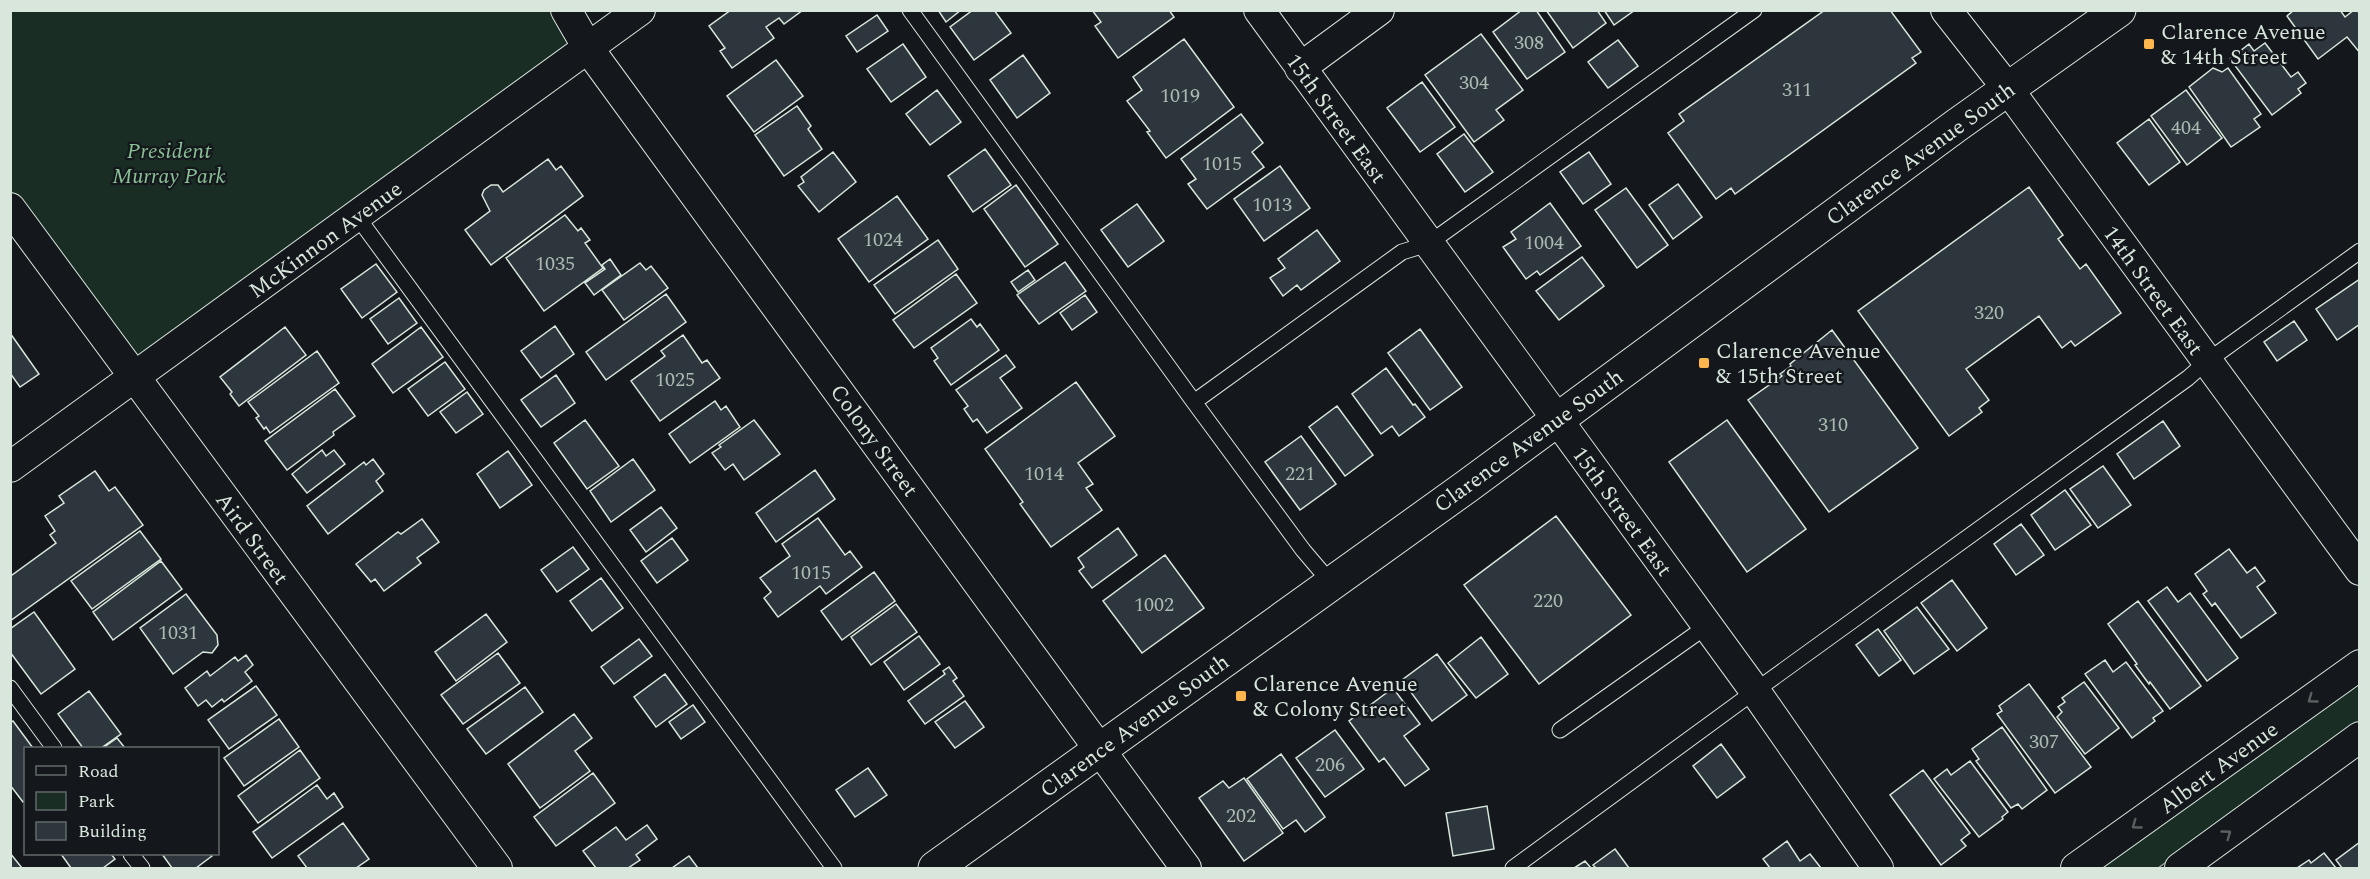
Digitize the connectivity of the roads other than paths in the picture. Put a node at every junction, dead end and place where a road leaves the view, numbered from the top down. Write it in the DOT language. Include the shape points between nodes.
graph roads {
  1 [pos="566,10"];
  2 [pos="640,10"];
  3 [pos="910,10"];
  4 [pos="1259,10"];
  5 [pos="1380,10"];
  6 [pos="1754,10"];
  7 [pos="1946,10"];
  8 [pos="2119,10"];
  9 [pos="588,48"];
  10 [pos="1300,68"];
  11 [pos="2008,89"];
  12 [pos="10,208"];
  13 [pos="357,215"];
  14 [pos="1428,244"];
  15 [pos="2360,251"];
  16 [pos="2206,362"];
  17 [pos="135,378"];
  18 [pos="1194,402"];
  19 [pos="1555,419"];
  20 [pos="10,467"];
  21 [pos="2360,570"];
  22 [pos="1331,583"];
  23 [pos="1707,626"];
  24 [pos="2360,665"];
  25 [pos="10,688"];
  26 [pos="1755,691"];
  27 [pos="1560,730"];
  28 [pos="2360,737"];
  29 [pos="53,747"];
  30 [pos="1100,749"];
  31 [pos="132,855"];
  32 [pos="142,868"];
  33 [pos="497,868"];
  34 [pos="834,868"];
  35 [pos="935,868"];
  36 [pos="1186,868"];
  37 [pos="1513,868"];
  38 [pos="1878,868"];
  39 [pos="2076,868"];
  40 [pos="2180,868"];
  1 -- 9 [label="street, Colony Street"];
  2 -- 9 [label="street, McKinnon Avenue"];
  3 -- 18 [label="lane"];
  4 -- 10 [label="street, 15th Street East"];
  5 -- 10 [label="street"];
  6 -- 14 [label="lane"];
  7 -- 11 [label="street, 14th Street East"];
  8 -- 11 [label="main road, Clarence Avenue South"];
  9 -- 13 [label="street, McKinnon Avenue"];
  9 -- 30 [label="street, Colony Street"];
  10 -- 14 [label="street, 15th Street East"];
  11 -- 16 [label="street, 14th Street East"];
  11 -- 19 [label="main road, Clarence Avenue South"];
  12 -- 17 [label="street, Aird Street"];
  13 -- 17 [label="street, McKinnon Avenue"];
  13 -- 34 [label="lane"];
  14 -- 18 [label="lane" via="1402,252"];
  14 -- 19 [label="street, 15th Street East"];
  15 -- 16 [label="lane"];
  16 -- 21 [label="street, 14th Street East"];
  16 -- 26 [label="lane"];
  17 -- 20 [label="street, McKinnon Avenue"];
  17 -- 33 [label="street, Aird Street"];
  18 -- 22 [label="lane"];
  19 -- 22 [label="main road, Clarence Avenue South"];
  19 -- 23 [label="street, 15th Street East"];
  22 -- 30 [label="main road, Clarence Avenue South"];
  23 -- 26 [label="street, 15th Street East"];
  23 -- 27 [label="lane"];
  24 -- 39 [label="street, Albert Avenue, one-way"];
  25 -- 29 [label="lane"];
  26 -- 37 [label="lane"];
  26 -- 38 [label="street, 15th Street East"];
  40 -- 28 [label="street, one-way"];
  30 -- 35 [label="main road, Clarence Avenue South"];
  30 -- 36 [label="street, Colony Street"];
  31 -- 32 [label="lane"];
}
